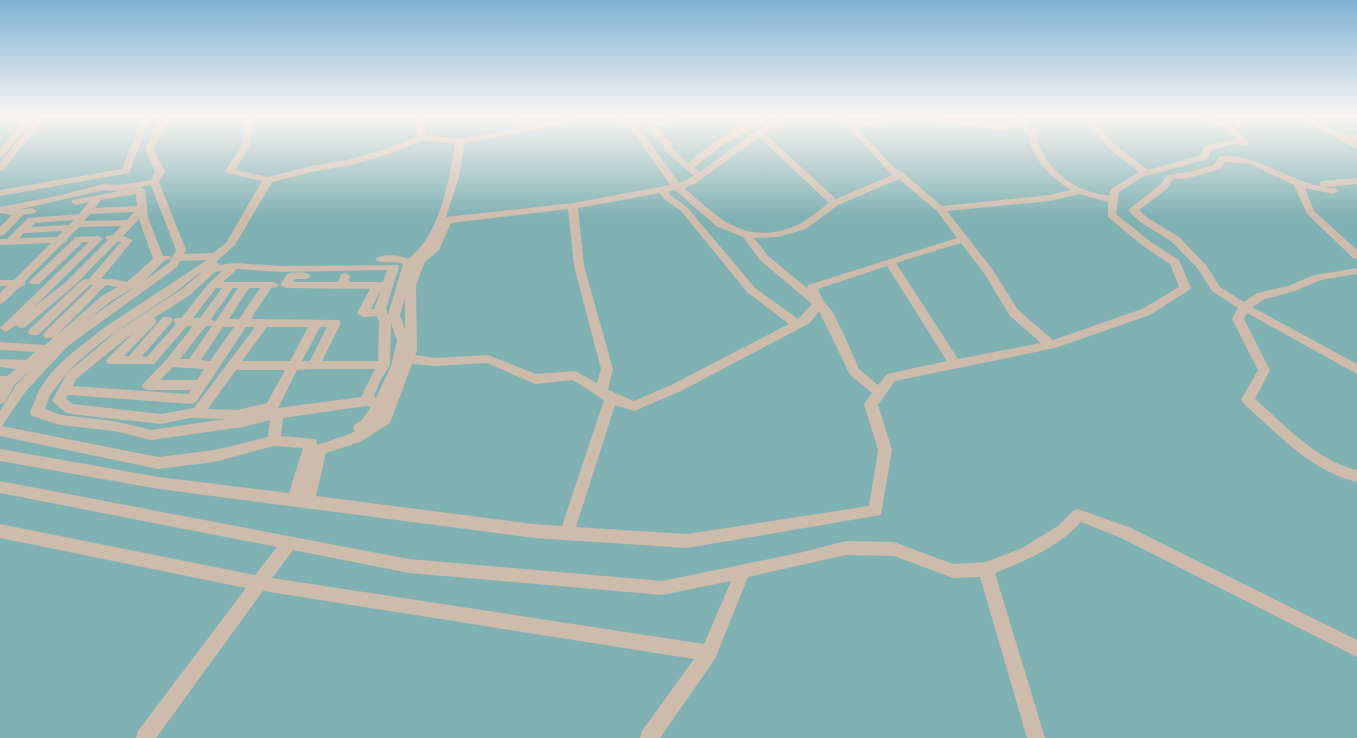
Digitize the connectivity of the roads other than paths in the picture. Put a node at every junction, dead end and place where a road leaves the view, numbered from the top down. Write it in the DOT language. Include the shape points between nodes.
graph roads {
  1 [pos="15,150"];
  2 [pos="134,150"];
  3 [pos="150,150"];
  4 [pos="243,150"];
  5 [pos="390,150"];
  6 [pos="459,150"];
  7 [pos="651,150"];
  8 [pos="669,150"];
  9 [pos="709,150"];
  10 [pos="735,150"];
  11 [pos="778,150"];
  12 [pos="874,150"];
  13 [pos="1037,150"];
  14 [pos="1117,150"];
  15 [pos="1206,150"];
  16 [pos="0,168"];
  17 [pos="688,168"];
  18 [pos="1146,173"];
  19 [pos="900,175"];
  20 [pos="700,176"];
  21 [pos="268,180"];
  22 [pos="1357,181"];
  23 [pos="154,182"];
  24 [pos="1298,184"];
  25 [pos="1323,184"];
  26 [pos="676,186"];
  27 [pos="664,190"];
  28 [pos="1081,191"];
  29 [pos="1333,191"];
  30 [pos="0,193"];
  31 [pos="98,198"];
  32 [pos="1113,200"];
  33 [pos="835,203"];
  34 [pos="573,206"];
  35 [pos="14,208"];
  36 [pos="940,208"];
  37 [pos="142,209"];
  38 [pos="0,210"];
  39 [pos="58,219"];
  40 [pos="79,220"];
  41 [pos="0,221"];
  42 [pos="443,221"];
  43 [pos="130,223"];
  44 [pos="47,229"];
  45 [pos="22,230"];
  46 [pos="0,233"];
  47 [pos="747,235"];
  48 [pos="98,238"];
  49 [pos="116,238"];
  50 [pos="80,239"];
  51 [pos="964,239"];
  52 [pos="59,240"];
  53 [pos="35,241"];
  54 [pos="4,242"];
  55 [pos="178,256"];
  56 [pos="1357,256"];
  57 [pos="159,260"];
  58 [pos="890,262"];
  59 [pos="213,263"];
  60 [pos="408,263"];
  61 [pos="234,266"];
  62 [pos="1357,271"];
  63 [pos="343,281"];
  64 [pos="18,282"];
  65 [pos="35,282"];
  66 [pos="53,282"];
  67 [pos="71,282"];
  68 [pos="94,282"];
  69 [pos="385,282"];
  70 [pos="0,283"];
  71 [pos="213,285"];
  72 [pos="230,285"];
  73 [pos="246,285"];
  74 [pos="268,285"];
  75 [pos="128,286"];
  76 [pos="0,300"];
  77 [pos="820,304"];
  78 [pos="1244,307"];
  79 [pos="381,312"];
  80 [pos="149,319"];
  81 [pos="167,320"];
  82 [pos="184,322"];
  83 [pos="203,322"];
  84 [pos="220,323"];
  85 [pos="243,323"];
  86 [pos="264,323"];
  87 [pos="316,323"];
  88 [pos="797,324"];
  89 [pos="7,328"];
  90 [pos="34,332"];
  91 [pos="54,336"];
  92 [pos="1052,345"];
  93 [pos="0,346"];
  94 [pos="46,349"];
  95 [pos="132,360"];
  96 [pos="408,360"];
  97 [pos="112,361"];
  98 [pos="150,361"];
  99 [pos="0,363"];
  100 [pos="87,363"];
  101 [pos="170,363"];
  102 [pos="192,364"];
  103 [pos="955,364"];
  104 [pos="28,365"];
  105 [pos="314,365"];
  106 [pos="214,366"];
  107 [pos="232,366"];
  108 [pos="293,366"];
  109 [pos="384,366"];
  110 [pos="1357,370"];
  111 [pos="5,381"];
  112 [pos="200,385"];
  113 [pos="64,390"];
  114 [pos="879,392"];
  115 [pos="606,395"];
  116 [pos="0,399"];
  117 [pos="373,402"];
  118 [pos="273,410"];
  119 [pos="198,413"];
  120 [pos="0,422"];
  121 [pos="0,431"];
  122 [pos="274,441"];
  123 [pos="312,443"];
  124 [pos="0,455"];
  125 [pos="1357,476"];
  126 [pos="1,489"];
  127 [pos="300,500"];
  128 [pos="0,531"];
  129 [pos="567,533"];
  130 [pos="289,543"];
  131 [pos="986,569"];
  132 [pos="743,571"];
  133 [pos="259,583"];
  134 [pos="1357,649"];
  135 [pos="710,653"];
  136 [pos="145,738"];
  137 [pos="649,738"];
  138 [pos="1036,738"];
  1 -- 16 [label="lane"];
  2 -- 30 [label="lane" via="126,171"];
  3 -- 23 [label="lane" via="160,171"];
  4 -- 21 [label="lane" via="230,171"];
  5 -- 21 [label="lane"];
  6 -- 42 [label="lane"];
  7 -- 26 [label="lane"];
  8 -- 17 [label="lane"];
  9 -- 17 [label="lane"];
  10 -- 20 [label="lane"];
  11 -- 33 [label="lane"];
  12 -- 19 [label="lane"];
  13 -- 28 [label="lane" via="1047,166"];
  14 -- 18 [label="lane"];
  15 -- 18 [label="lane" via="1205,157"];
  17 -- 20 [label="lane"];
  18 -- 32 [label="lane" via="1114,191"];
  19 -- 33 [label="lane"];
  19 -- 36 [label="lane"];
  20 -- 26 [label="lane" via="685,185"];
  21 -- 59 [label="lane" via="230,245"];
  22 -- 25 [label="lane"];
  23 -- 35 [label="lane" via="104,187"];
  23 -- 55 [label="lane" via="181,250"];
  24 -- 29 [label="lane"];
  24 -- 56 [label="lane" via="1310,212"];
  24 -- 78 [label="lane" via="1254,161 1222,158 1217,167 1170,177 1164,188 1133,210 1175,239 1202,267 1216,289"];
  26 -- 27 [label="lane"];
  26 -- 47 [label="lane" via="720,224"];
  27 -- 34 [label="lane"];
  27 -- 88 [label="lane" via="666,196 684,209 751,290"];
  28 -- 32 [label="lane"];
  28 -- 36 [label="lane" via="1050,198"];
  31 -- 37 [label="lane" via="140,190"];
  31 -- 40 [label="lane"];
  31 -- 46 [label="lane" via="20,213"];
  32 -- 92 [label="lane" via="1111,215 1175,262 1185,288 1146,312"];
  33 -- 47 [label="lane" via="802,227 778,234"];
  34 -- 42 [label="lane"];
  34 -- 115 [label="lane" via="580,266 607,369"];
  35 -- 38 [label="lane"];
  35 -- 41 [label="lane"];
  36 -- 51 [label="lane"];
  37 -- 40 [label="lane"];
  37 -- 43 [label="lane"];
  37 -- 57 [label="lane"];
  39 -- 40 [label="lane"];
  39 -- 44 [label="lane"];
  39 -- 45 [label="lane" via="32,220"];
  40 -- 43 [label="lane"];
  40 -- 44 [label="lane"];
  40 -- 52 [label="lane"];
  42 -- 60 [label="lane" via="420,256"];
  42 -- 96 [label="lane" via="434,250 420,260 410,285 411,351"];
  43 -- 49 [label="lane"];
  44 -- 45 [label="lane"];
  44 -- 53 [label="lane"];
  45 -- 54 [label="lane"];
  47 -- 77 [label="lane" via="764,258"];
  48 -- 49 [label="lane"];
  48 -- 50 [label="lane"];
  48 -- 66 [label="lane"];
  49 -- 67 [label="lane"];
  49 -- 68 [label="lane" via="128,240"];
  50 -- 52 [label="lane"];
  50 -- 65 [label="lane"];
  51 -- 58 [label="lane"];
  51 -- 92 [label="lane" via="1014,313"];
  52 -- 53 [label="lane"];
  52 -- 64 [label="lane"];
  53 -- 54 [label="lane"];
  55 -- 57 [label="lane"];
  55 -- 59 [label="lane"];
  55 -- 120 [label="lane" via="173,265 64,343 21,388"];
  57 -- 75 [label="lane"];
  58 -- 77 [label="lane" via="812,287"];
  58 -- 103 [label="lane"];
  59 -- 60 [label="lane" via="400,259"];
  59 -- 61 [label="lane"];
  59 -- 80 [label="lane" via="186,292"];
  59 -- 118 [label="lane" via="104,333 65,367 40,400 36,412 60,420 114,426 151,435 243,422"];
  60 -- 117 [label="lane" via="394,315 404,341 397,366"];
  61 -- 69 [label="lane" via="282,269 394,267"];
  61 -- 71 [label="lane"];
  62 -- 78 [label="lane" via="1318,276 1291,289 1261,296"];
  63 -- 69 [label="lane"];
  63 -- 69 [label="lane"];
  63 -- 74 [label="lane" via="291,276 286,285"];
  64 -- 65 [label="lane"];
  64 -- 70 [label="lane"];
  64 -- 76 [label="lane"];
  65 -- 66 [label="lane"];
  66 -- 67 [label="lane"];
  66 -- 89 [label="lane"];
  67 -- 68 [label="lane"];
  67 -- 89 [label="lane"];
  68 -- 75 [label="lane"];
  68 -- 90 [label="lane"];
  68 -- 91 [label="lane"];
  69 -- 79 [label="lane"];
  69 -- 79 [label="lane" via="363,313"];
  71 -- 72 [label="lane"];
  71 -- 82 [label="lane"];
  72 -- 73 [label="lane"];
  72 -- 83 [label="lane"];
  73 -- 74 [label="lane"];
  73 -- 84 [label="lane"];
  74 -- 85 [label="lane"];
  75 -- 91 [label="lane"];
  77 -- 88 [label="lane" via="806,320"];
  77 -- 114 [label="lane" via="854,372"];
  78 -- 110 [label="lane"];
  78 -- 125 [label="lane" via="1238,319 1264,370 1248,400 1317,459 1348,475"];
  79 -- 109 [label="lane" via="385,322"];
  80 -- 81 [label="lane"];
  80 -- 97 [label="lane"];
  80 -- 100 [label="lane" via="120,335"];
  81 -- 82 [label="lane"];
  81 -- 95 [label="lane"];
  82 -- 83 [label="lane"];
  82 -- 98 [label="lane"];
  83 -- 84 [label="lane"];
  83 -- 101 [label="lane"];
  84 -- 85 [label="lane"];
  84 -- 102 [label="lane"];
  85 -- 86 [label="lane"];
  85 -- 106 [label="lane"];
  86 -- 87 [label="lane"];
  86 -- 107 [label="lane"];
  87 -- 105 [label="lane" via="335,323"];
  87 -- 108 [label="lane"];
  88 -- 115 [label="lane" via="676,388 634,406"];
  89 -- 90 [label="lane"];
  90 -- 91 [label="lane"];
  91 -- 94 [label="lane"];
  92 -- 103 [label="lane"];
  93 -- 94 [label="lane"];
  94 -- 104 [label="lane"];
  95 -- 97 [label="lane"];
  95 -- 98 [label="lane"];
  96 -- 115 [label="lane" via="488,360 535,378 575,375"];
  96 -- 127 [label="lane" via="385,419 356,438 320,450"];
  97 -- 100 [label="lane"];
  98 -- 101 [label="lane"];
  99 -- 104 [label="lane"];
  100 -- 113 [label="lane" via="71,376"];
  101 -- 102 [label="lane"];
  101 -- 112 [label="lane" via="148,384"];
  102 -- 106 [label="lane"];
  103 -- 114 [label="lane" via="891,378"];
  104 -- 111 [label="lane"];
  105 -- 108 [label="lane"];
  105 -- 109 [label="lane"];
  106 -- 112 [label="lane"];
  107 -- 108 [label="lane"];
  107 -- 119 [label="lane"];
  108 -- 118 [label="lane"];
  109 -- 117 [label="lane" via="373,383"];
  111 -- 116 [label="lane"];
  112 -- 113 [label="lane" via="191,399"];
  113 -- 119 [label="lane" via="59,401 70,409 161,419"];
  114 -- 129 [label="lane" via="871,404 885,450 876,511 687,540"];
  115 -- 129 [label="lane"];
  117 -- 118 [label="lane"];
  117 -- 123 [label="lane" via="367,424 350,435"];
  118 -- 119 [label="lane" via="237,415"];
  118 -- 122 [label="lane" via="277,419"];
  121 -- 122 [label="lane" via="158,463 214,456"];
  122 -- 123 [label="lane"];
  123 -- 127 [label="lane"];
  124 -- 127 [label="lane" via="159,483"];
  126 -- 130 [label="lane"];
  127 -- 129 [label="lane"];
  128 -- 133 [label="lane"];
  130 -- 132 [label="lane" via="408,566 662,588"];
  130 -- 133 [label="lane"];
  131 -- 132 [label="lane" via="953,570 894,549 846,548"];
  131 -- 134 [label="lane" via="1028,553 1063,531 1078,515 1126,533"];
  131 -- 138 [label="lane"];
  132 -- 135 [label="lane"];
  133 -- 135 [label="lane"];
  133 -- 136 [label="lane"];
  135 -- 137 [label="lane"];
}
